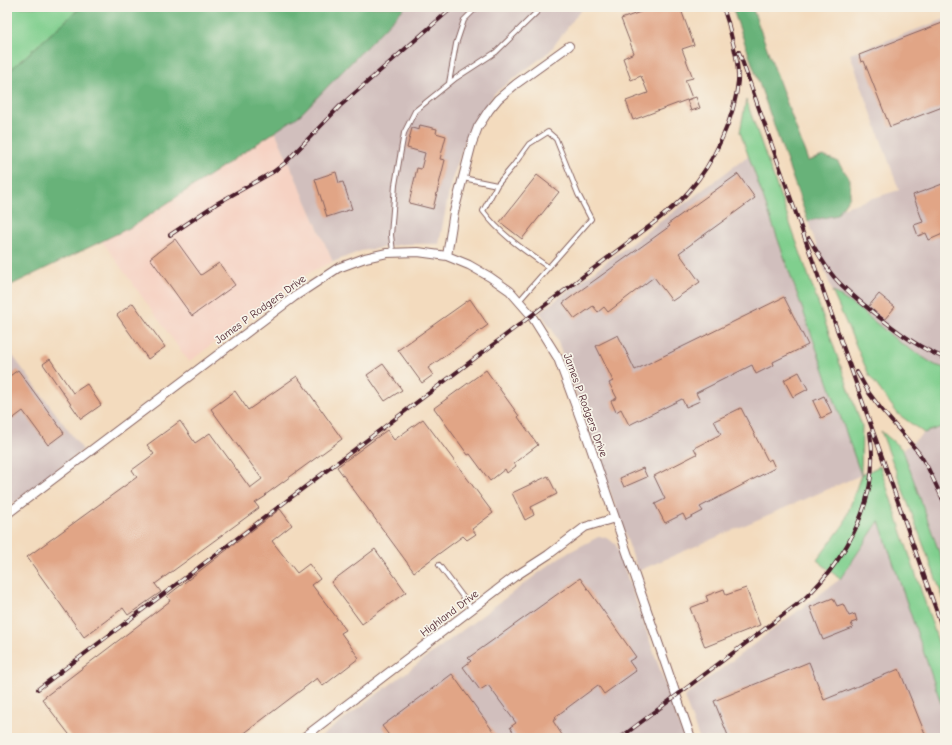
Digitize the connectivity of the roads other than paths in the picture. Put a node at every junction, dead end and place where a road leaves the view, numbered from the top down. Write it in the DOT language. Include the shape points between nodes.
graph roads {
  1 [pos="477,7"];
  2 [pos="542,7"];
  3 [pos="569,46"];
  4 [pos="449,83"];
  5 [pos="463,178"];
  6 [pos="496,185"];
  7 [pos="393,253"];
  8 [pos="447,256"];
  9 [pos="548,267"];
  10 [pos="519,301"];
  11 [pos="7,514"];
  12 [pos="615,518"];
  13 [pos="439,565"];
  14 [pos="472,609"];
  15 [pos="303,738"];
  16 [pos="691,738"];
  1 -- 4 [label="lane" via="464,20 456,44"];
  2 -- 4 [label="lane" via="496,52"];
  3 -- 5 [label="street" via="516,84 489,110 478,127"];
  4 -- 7 [label="lane" via="415,111 404,133 391,235"];
  5 -- 6 [label="lane"];
  5 -- 8 [label="street"];
  6 -- 9 [label="lane" via="483,211 510,240"];
  6 -- 9 [label="lane" via="529,144 548,132 556,139 591,219"];
  7 -- 8 [label="street, James P Rodgers Drive" via="418,252"];
  7 -- 11 [label="street, James P Rodgers Drive" via="365,258 338,268 294,297"];
  8 -- 10 [label="street, James P Rodgers Drive" via="490,277"];
  9 -- 10 [label="lane"];
  10 -- 12 [label="street, James P Rodgers Drive" via="558,358"];
  12 -- 14 [label="street, Highland Drive" via="585,527"];
  12 -- 16 [label="street, James P Rodgers Drive"];
  13 -- 14 [label="lane"];
  14 -- 15 [label="street, Highland Drive"];
}
